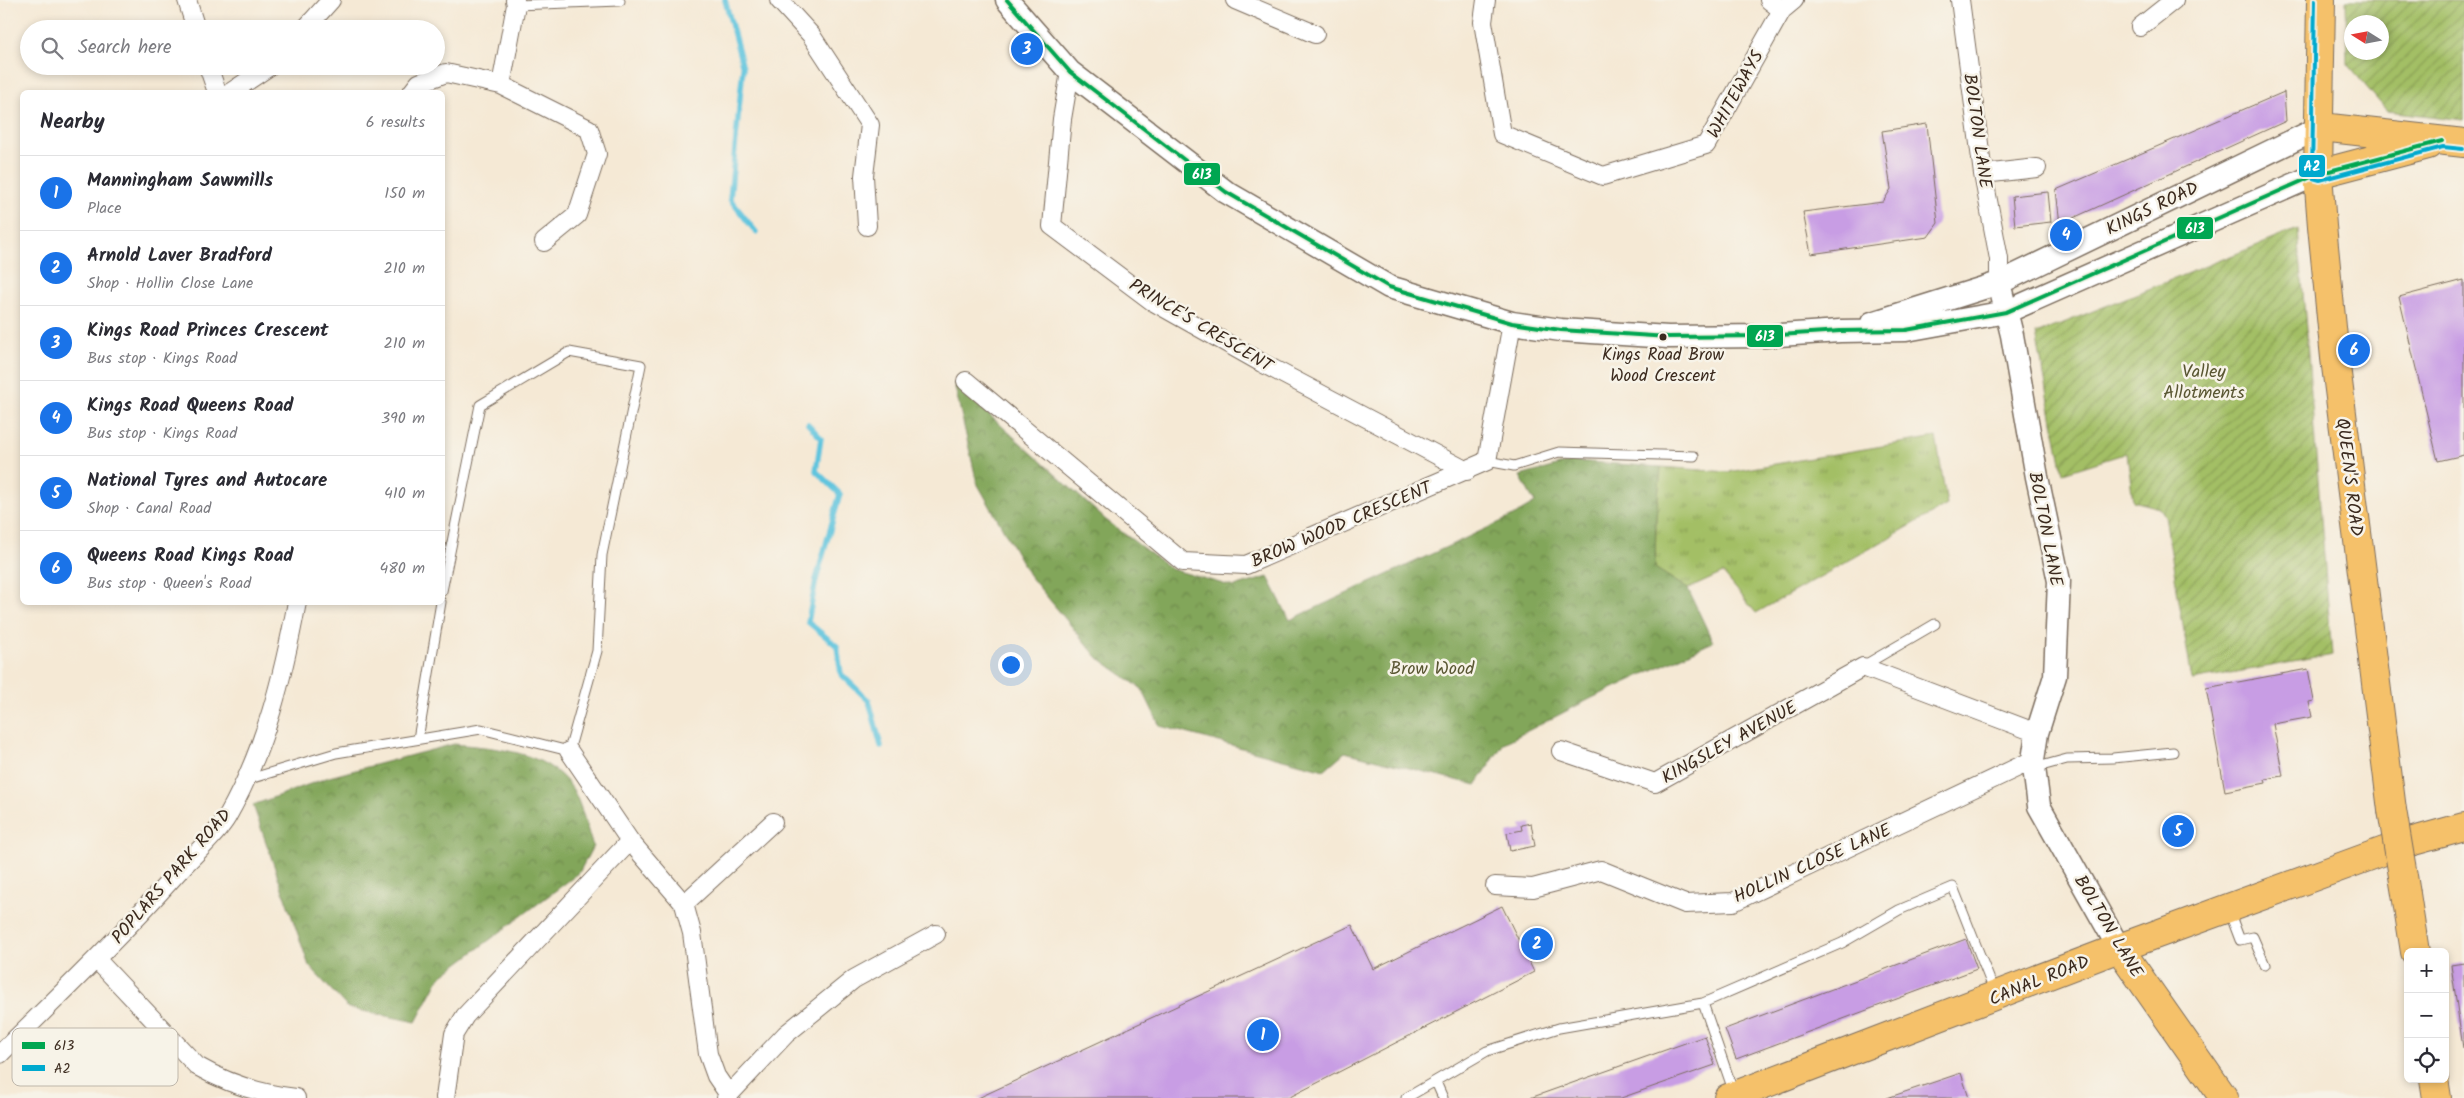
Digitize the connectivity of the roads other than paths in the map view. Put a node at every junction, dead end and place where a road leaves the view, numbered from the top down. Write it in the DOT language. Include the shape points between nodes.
graph roads {
  1 [pos="187,0"];
  2 [pos="331,0"];
  3 [pos="779,0"];
  4 [pos="1008,0"];
  5 [pos="1235,0"];
  6 [pos="1486,0"];
  7 [pos="1960,0"];
  8 [pos="2174,0"];
  9 [pos="2321,0"];
  10 [pos="620,1"];
  11 [pos="515,2"];
  12 [pos="1781,3"];
  13 [pos="193,20"];
  14 [pos="312,20"];
  15 [pos="2140,27"];
  16 [pos="1315,34"];
  17 [pos="1070,72"];
  18 [pos="445,73"];
  19 [pos="211,75"];
  20 [pos="256,75"];
  21 [pos="441,75"];
  22 [pos="501,85"];
  23 [pos="216,90"];
  24 [pos="234,90"];
  25 [pos="414,90"];
  26 [pos="2321,126"];
  27 [pos="2453,142"];
  28 [pos="2037,168"];
  29 [pos="1983,174"];
  30 [pos="2318,174"];
  31 [pos="867,226"];
  32 [pos="544,242"];
  33 [pos="1999,283"];
  34 [pos="2006,312"];
  35 [pos="1512,323"];
  36 [pos="1840,331"];
  37 [pos="966,381"];
  38 [pos="1694,456"];
  39 [pos="1487,462"];
  40 [pos="1467,471"];
  41 [pos="445,576"];
  42 [pos="296,605"];
  43 [pos="440,605"];
  44 [pos="1935,624"];
  45 [pos="1863,666"];
  46 [pos="2037,733"];
  47 [pos="418,739"];
  48 [pos="569,751"];
  49 [pos="1561,751"];
  50 [pos="2173,752"];
  51 [pos="2033,764"];
  52 [pos="246,780"];
  53 [pos="772,822"];
  54 [pos="2464,826"];
  55 [pos="630,841"];
  56 [pos="1495,886"];
  57 [pos="684,904"];
  58 [pos="2228,908"];
  59 [pos="936,934"];
  60 [pos="2119,948"];
  61 [pos="2414,948"];
  62 [pos="96,959"];
  63 [pos="2265,965"];
  64 [pos="1997,997"];
  65 [pos="1703,1003"];
  66 [pos="26,1028"];
  67 [pos="161,1028"];
  68 [pos="12,1042"];
  69 [pos="178,1046"];
  70 [pos="0,1054"];
  71 [pos="1436,1082"];
  72 [pos="2435,1083"];
  73 [pos="728,1096"];
  74 [pos="1732,1097"];
  75 [pos="296,1098"];
  76 [pos="445,1098"];
  77 [pos="1406,1098"];
  78 [pos="1443,1098"];
  79 [pos="2224,1098"];
  80 [pos="2437,1098"];
  1 -- 13 [label="street"];
  2 -- 14 [label="street"];
  3 -- 31 [label="street" via="811,35 870,125 864,176"];
  4 -- 17 [label="street, KINGS ROAD"];
  5 -- 16 [label="street"];
  6 -- 12 [label="street, WHITEWAYS" via="1483,22 1502,134 1603,176 1706,145"];
  7 -- 29 [label="street, BOLTON LANE"];
  8 -- 15 [label="street"];
  9 -- 26 [label="main road, QUEEN'S ROAD"];
  10 -- 11 [label="lane"];
  11 -- 22 [label="street"];
  17 -- 35 [label="street, KINGS ROAD" via="1226,192 1389,287"];
  17 -- 40 [label="street, PRINCE'S CRESCENT" via="1052,226 1152,301"];
  18 -- 22 [label="street"];
  19 -- 23 [label="street"];
  20 -- 24 [label="street"];
  21 -- 25 [label="street" via="419,83"];
  22 -- 32 [label="street" via="589,129 597,154 577,215"];
  26 -- 27 [label="main road"];
  26 -- 30 [label="main road, QUEEN'S ROAD"];
  26 -- 33 [label="street, KINGS ROAD"];
  27 -- 30 [label="main road"];
  28 -- 29 [label="street"];
  29 -- 33 [label="street, BOLTON LANE" via="1999,259"];
  30 -- 34 [label="street, KINGS ROAD"];
  30 -- 61 [label="main road, QUEEN'S ROAD, bridge" via="2336,358 2392,810"];
  33 -- 34 [label="street, BOLTON LANE"];
  33 -- 36 [label="street, KINGS ROAD"];
  34 -- 36 [label="street, KINGS ROAD" via="1906,330"];
  34 -- 46 [label="street, BOLTON LANE" via="2059,581 2055,676"];
  35 -- 36 [label="street, KINGS ROAD" via="1561,330 1668,337"];
  35 -- 39 [label="street"];
  37 -- 40 [label="street, BROW WOOD CRESCENT" via="1183,562 1246,565"];
  38 -- 39 [label="lane" via="1559,452 1514,466"];
  39 -- 40 [label="street, BROW WOOD CRESCENT"];
  41 -- 48 [label="lane" via="480,405 569,352 641,365 602,555 598,651"];
  42 -- 52 [label="street, POPLARS PARK ROAD" via="285,665 264,735"];
  43 -- 47 [label="lane"];
  44 -- 45 [label="lane, KINGSLEY AVENUE"];
  45 -- 46 [label="street"];
  45 -- 49 [label="street, KINGSLEY AVENUE" via="1655,783"];
  46 -- 51 [label="street, BOLTON LANE"];
  47 -- 48 [label="lane" via="481,729"];
  47 -- 52 [label="lane" via="336,753"];
  48 -- 55 [label="street"];
  50 -- 51 [label="lane"];
  51 -- 56 [label="street, HOLLIN CLOSE LANE" via="1733,902 1684,904 1601,870 1533,888"];
  51 -- 60 [label="street, BOLTON LANE" via="2039,806"];
  52 -- 62 [label="street, POPLARS PARK ROAD" via="226,819 132,924"];
  53 -- 57 [label="street"];
  54 -- 58 [label="main road, CANAL ROAD" via="2406,843"];
  55 -- 57 [label="street"];
  55 -- 76 [label="street" via="465,1016 454,1034"];
  57 -- 73 [label="street" via="692,933 708,1054"];
  58 -- 60 [label="main road, CANAL ROAD"];
  58 -- 63 [label="lane" via="2240,940 2253,937"];
  59 -- 73 [label="street" via="854,979 786,1034"];
  60 -- 64 [label="main road, CANAL ROAD"];
  60 -- 79 [label="main road, BOLTON LANE"];
  62 -- 66 [label="street, POPLARS PARK ROAD"];
  62 -- 67 [label="street"];
  64 -- 65 [label="lane" via="1953,887 1898,910 1842,943"];
  64 -- 74 [label="main road, CANAL ROAD"];
  65 -- 71 [label="lane" via="1559,1028 1487,1051"];
  65 -- 74 [label="lane"];
  68 -- 70 [label="street, POPLARS PARK ROAD"];
  69 -- 75 [label="street" via="197,1066 217,1078 270,1095"];
  71 -- 77 [label="lane"];
  71 -- 78 [label="lane"];
  72 -- 80 [label="main road"];
}
